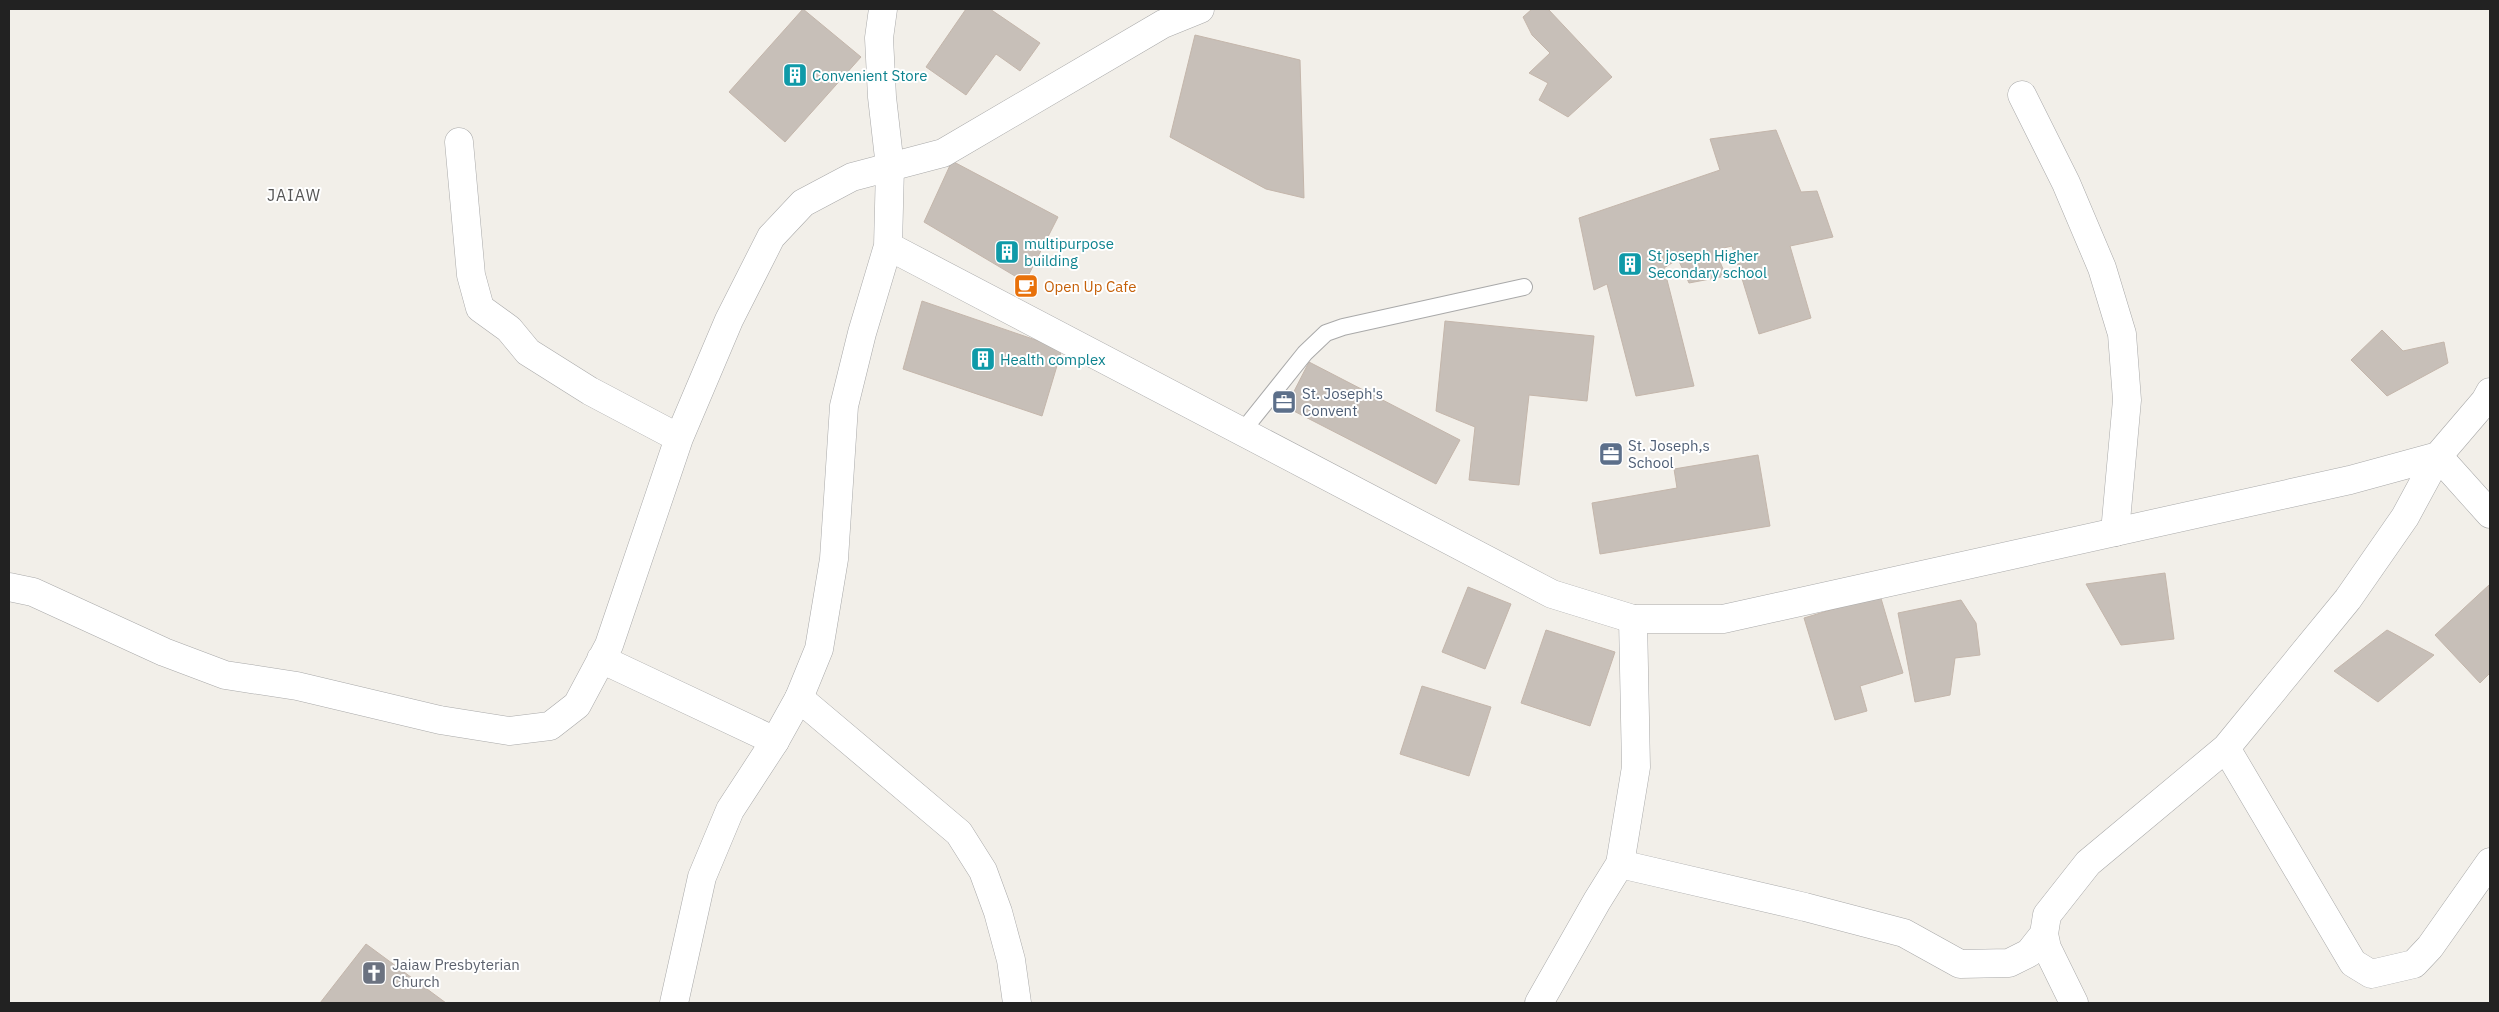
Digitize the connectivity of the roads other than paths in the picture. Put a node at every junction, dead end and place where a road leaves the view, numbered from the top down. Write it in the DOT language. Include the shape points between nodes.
graph roads {
  1 [pos="884,9"];
  2 [pos="1200,9"];
  3 [pos="2022,94"];
  4 [pos="459,142"];
  5 [pos="890,167"];
  6 [pos="888,246"];
  7 [pos="1524,288"];
  8 [pos="2490,392"];
  9 [pos="1241,433"];
  10 [pos="679,438"];
  11 [pos="2438,456"];
  12 [pos="2490,514"];
  13 [pos="2115,532"];
  14 [pos="9,587"];
  15 [pos="1634,619"];
  16 [pos="602,659"];
  17 [pos="799,698"];
  18 [pos="775,741"];
  19 [pos="2226,748"];
  20 [pos="2490,862"];
  21 [pos="1620,864"];
  22 [pos="2044,934"];
  23 [pos="674,1003"];
  24 [pos="1017,1003"];
  25 [pos="1539,1003"];
  26 [pos="2074,1003"];
  1 -- 5 [label="street" via="879,38"];
  2 -- 5 [label="street" via="1163,24 943,153"];
  3 -- 13 [label="street" via="2070,192 2102,268 2122,334 2127,400"];
  4 -- 10 [label="street" via="471,274 480,308 509,329 528,352 590,391"];
  5 -- 6 [label="street"];
  5 -- 10 [label="street" via="852,177 803,204 771,237 729,320"];
  6 -- 9 [label="street"];
  6 -- 17 [label="street" via="844,406 834,559 819,649"];
  7 -- 9 [label="lane" via="1343,326 1326,333 1305,352"];
  8 -- 11 [label="street"];
  9 -- 15 [label="street" via="1552,594"];
  10 -- 16 [label="street"];
  11 -- 12 [label="street"];
  11 -- 13 [label="street" via="2350,480"];
  11 -- 19 [label="street" via="2405,517 2348,599"];
  13 -- 15 [label="street" via="1723,618"];
  14 -- 16 [label="street" via="33,592 164,652 225,675 296,686 440,720 509,731 550,726 577,705"];
  15 -- 21 [label="street" via="1636,767"];
  16 -- 18 [label="street"];
  17 -- 18 [label="street"];
  17 -- 24 [label="street" via="959,833 983,871 998,912 1011,960"];
  18 -- 23 [label="street" via="730,810 702,877"];
  19 -- 20 [label="street" via="2353,963 2371,974 2414,964 2430,947"];
  19 -- 22 [label="street" via="2088,863 2047,916"];
  21 -- 22 [label="street" via="1904,933 1960,964 2009,963 2029,953"];
  21 -- 25 [label="street"];
  22 -- 26 [label="street"];
}
